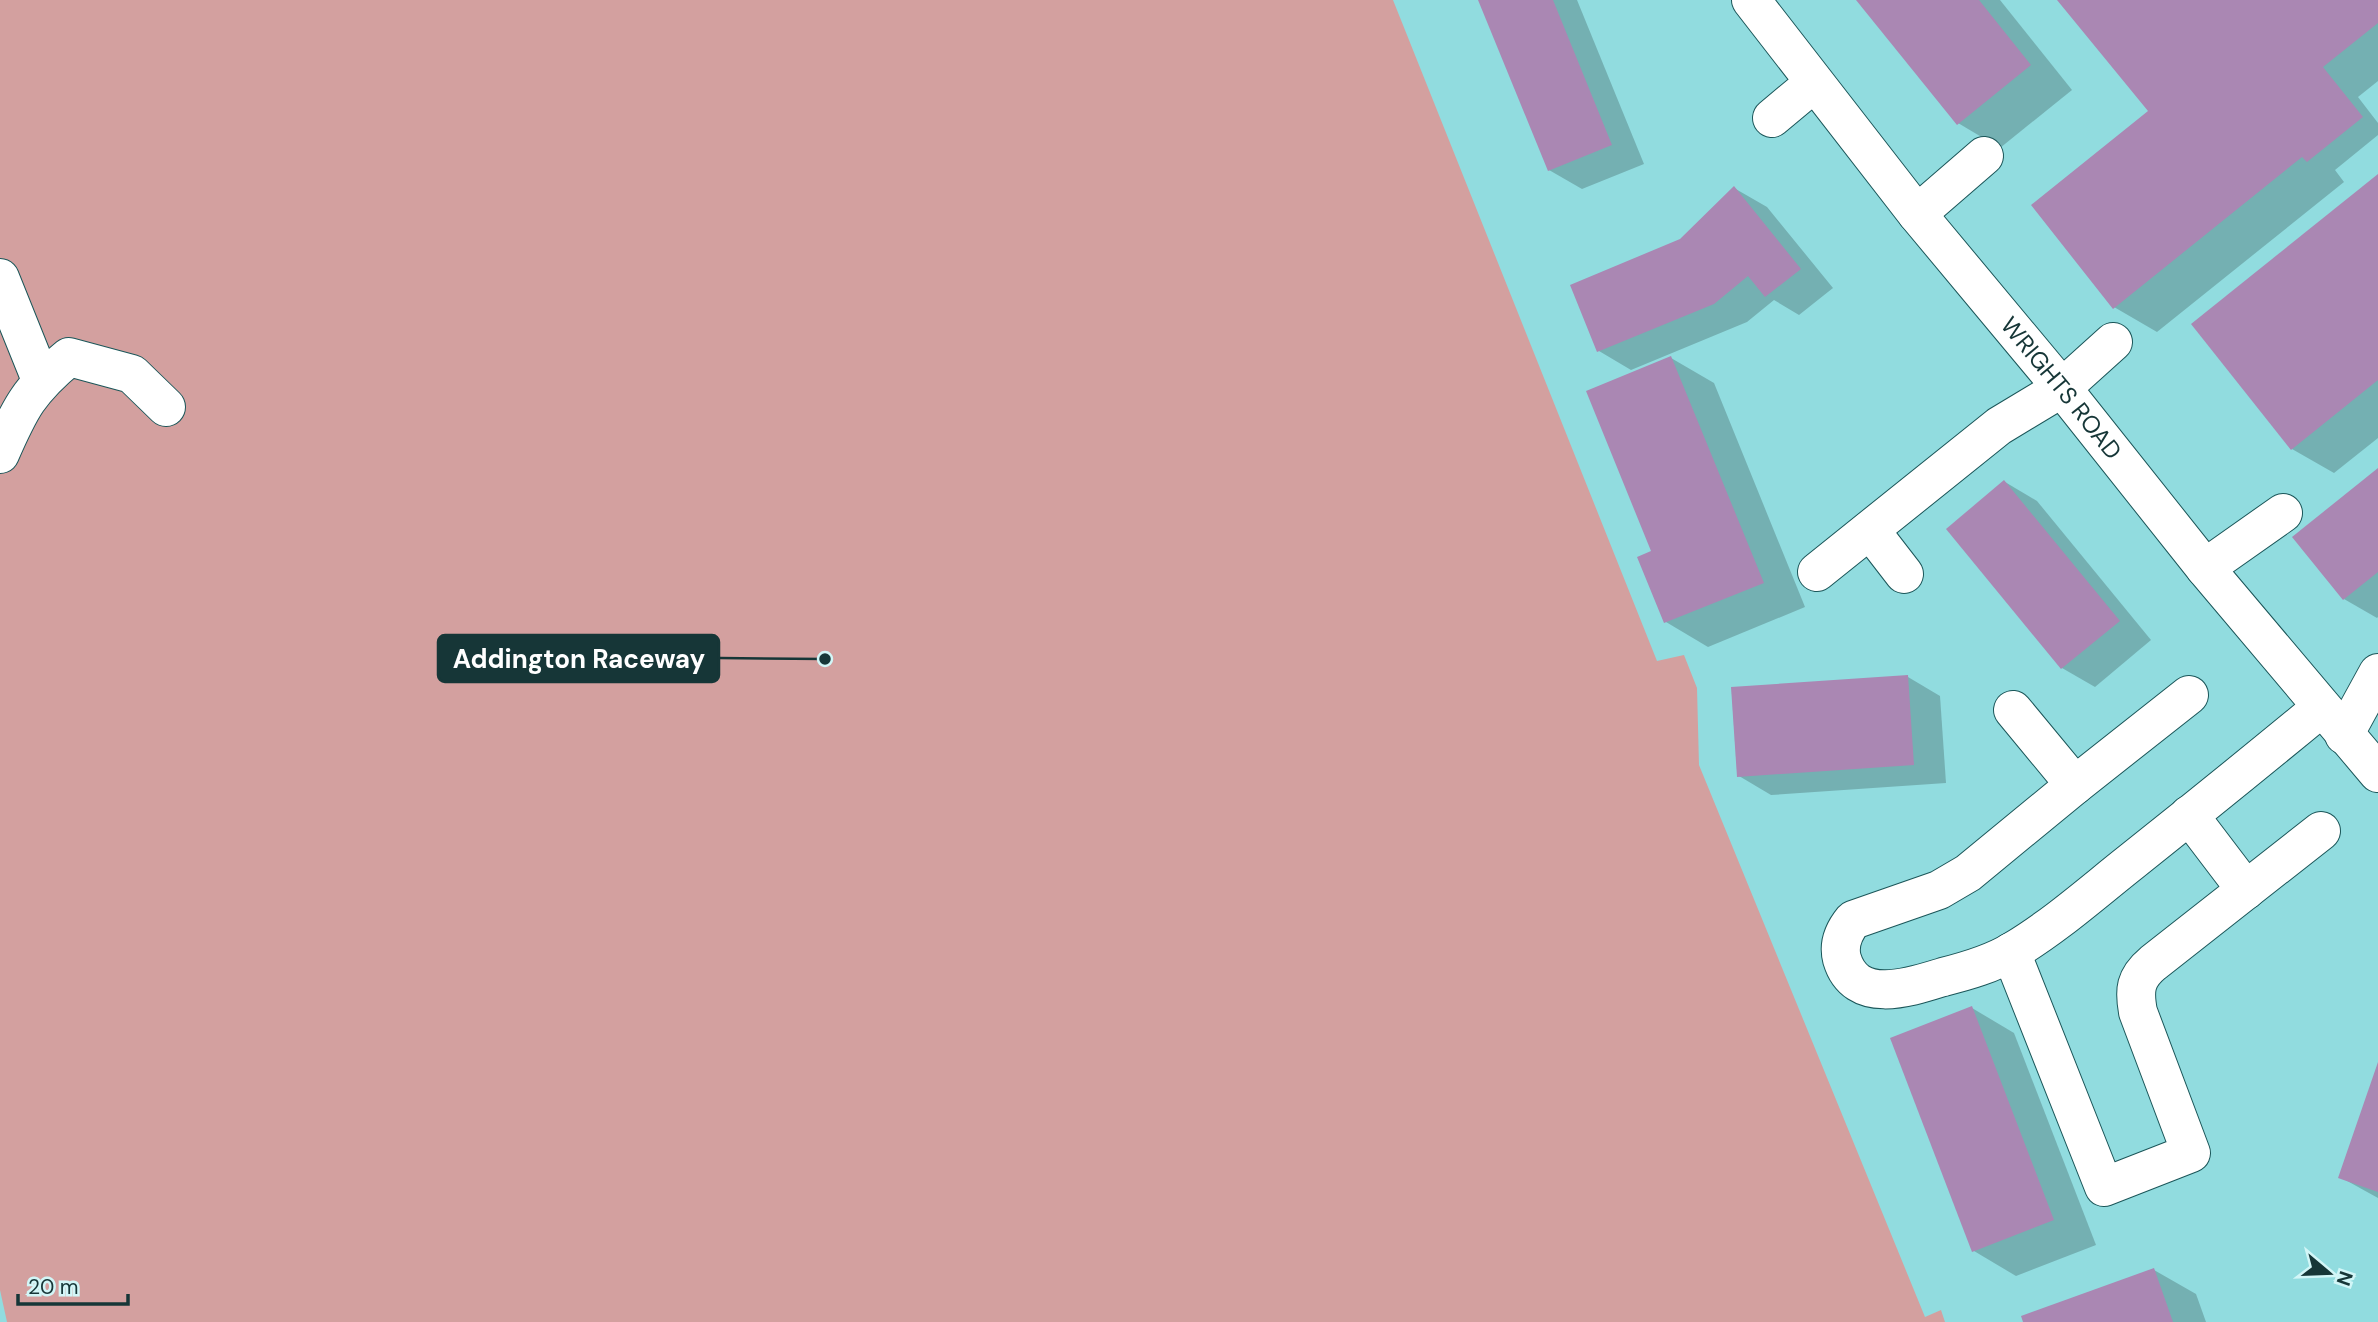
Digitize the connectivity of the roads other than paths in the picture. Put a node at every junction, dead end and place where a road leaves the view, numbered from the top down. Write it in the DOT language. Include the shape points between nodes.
graph roads {
  1 [pos="1756,2"];
  2 [pos="1814,83"];
  3 [pos="1772,118"];
  4 [pos="1984,156"];
  5 [pos="1917,214"];
  6 [pos="0,278"];
  7 [pos="2113,342"];
  8 [pos="41,380"];
  9 [pos="2062,388"];
  10 [pos="166,407"];
  11 [pos="0,454"];
  12 [pos="2283,513"];
  13 [pos="1870,530"];
  14 [pos="2205,568"];
  15 [pos="1817,572"];
  16 [pos="1905,574"];
  17 [pos="2378,673"];
  18 [pos="2189,695"];
  19 [pos="2013,710"];
  20 [pos="2333,721"];
  21 [pos="2378,774"];
  22 [pos="2074,785"];
  23 [pos="2189,815"];
  24 [pos="2321,831"];
  25 [pos="2246,890"];
  26 [pos="2011,953"];
  1 -- 2 [label="main road, WRIGHTS ROAD"];
  2 -- 3 [label="main road"];
  2 -- 5 [label="main road, WRIGHTS ROAD"];
  4 -- 5 [label="main road"];
  5 -- 9 [label="main road, WRIGHTS ROAD"];
  6 -- 8 [label="main road"];
  7 -- 9 [label="main road"];
  8 -- 10 [label="main road" via="69,357 132,374"];
  8 -- 11 [label="main road" via="19,411"];
  9 -- 13 [label="main road" via="2000,426"];
  9 -- 14 [label="main road, WRIGHTS ROAD"];
  12 -- 14 [label="main road"];
  13 -- 15 [label="main road"];
  13 -- 16 [label="main road"];
  14 -- 20 [label="main road, WRIGHTS ROAD"];
  17 -- 20 [label="main road"];
  18 -- 22 [label="main road"];
  19 -- 22 [label="main road"];
  20 -- 21 [label="main road, WRIGHTS ROAD"];
  20 -- 23 [label="main road"];
  22 -- 26 [label="main road" via="1953,883 1853,920 1841,950 1851,977 1886,990 1901,990"];
  23 -- 25 [label="main road"];
  23 -- 26 [label="main road"];
  24 -- 25 [label="main road"];
  25 -- 26 [label="main road" via="2146,969 2135,994 2191,1153 2104,1187"];
}
